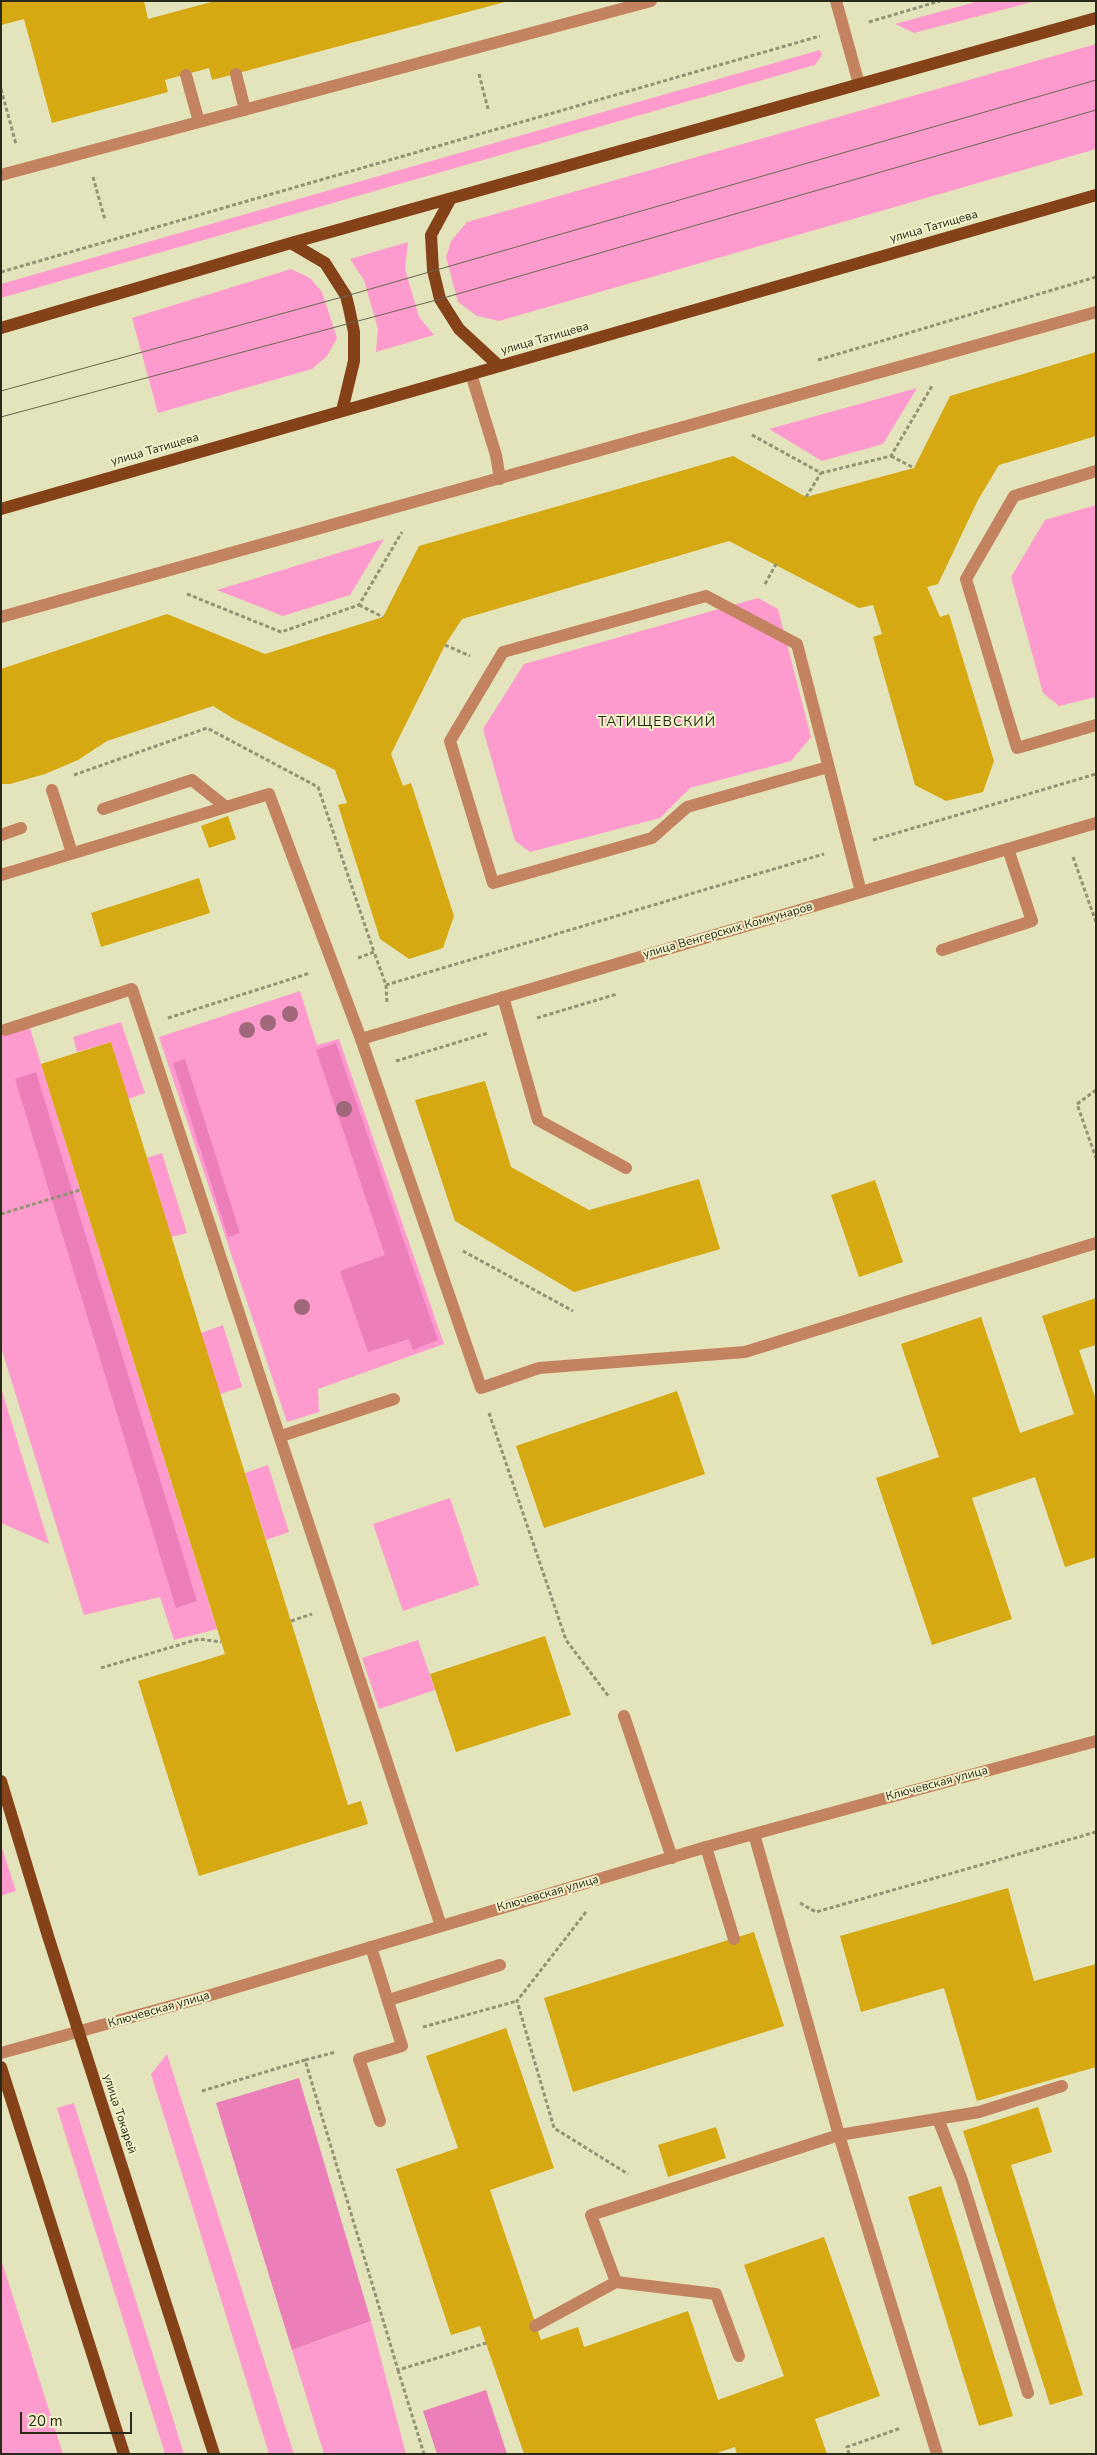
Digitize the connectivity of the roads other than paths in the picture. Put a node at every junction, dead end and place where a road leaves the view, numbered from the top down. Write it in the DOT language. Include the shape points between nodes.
graph roads {
  1 [pos="651,1"];
  2 [pos="836,1"];
  3 [pos="1096,18"];
  4 [pos="236,74"];
  5 [pos="186,75"];
  6 [pos="858,84"];
  7 [pos="245,110"];
  8 [pos="199,122"];
  9 [pos="1,175"];
  10 [pos="1096,195"];
  11 [pos="450,200"];
  12 [pos="291,244"];
  13 [pos="1096,312"];
  14 [pos="1,328"];
  15 [pos="499,366"];
  16 [pos="471,374"];
  17 [pos="342,411"];
  18 [pos="1096,471"];
  19 [pos="500,478"];
  20 [pos="1,509"];
  21 [pos="1,616"];
  22 [pos="1096,725"];
  23 [pos="828,767"];
  24 [pos="52,790"];
  25 [pos="226,806"];
  26 [pos="103,809"];
  27 [pos="1096,823"];
  28 [pos="21,828"];
  29 [pos="1,835"];
  30 [pos="1008,849"];
  31 [pos="72,854"];
  32 [pos="1,875"];
  33 [pos="861,892"];
  34 [pos="942,950"];
  35 [pos="503,997"];
  36 [pos="5,1030"];
  37 [pos="361,1039"];
  38 [pos="626,1168"];
  39 [pos="1096,1243"];
  40 [pos="394,1399"];
  41 [pos="281,1436"];
  42 [pos="624,1716"];
  43 [pos="1096,1742"];
  44 [pos="1,1781"];
  45 [pos="754,1834"];
  46 [pos="706,1847"];
  47 [pos="672,1858"];
  48 [pos="441,1926"];
  49 [pos="734,1939"];
  50 [pos="371,1947"];
  51 [pos="500,1965"];
  52 [pos="388,2000"];
  53 [pos="79,2032"];
  54 [pos="1,2053"];
  55 [pos="1,2067"];
  56 [pos="1062,2086"];
  57 [pos="938,2119"];
  58 [pos="380,2121"];
  59 [pos="839,2135"];
  60 [pos="616,2282"];
  61 [pos="535,2326"];
  62 [pos="739,2356"];
  63 [pos="1028,2393"];
  64 [pos="124,2454"];
  65 [pos="214,2454"];
  66 [pos="938,2454"];
  1 -- 7 [label="street"];
  2 -- 6 [label="street"];
  3 -- 6 [label="main road"];
  4 -- 7 [label="street"];
  5 -- 8 [label="street"];
  6 -- 11 [label="main road"];
  7 -- 8 [label="street"];
  8 -- 9 [label="street"];
  10 -- 15 [label="main road, улица Татищева"];
  11 -- 12 [label="main road"];
  11 -- 15 [label="main road" via="431,235 433,270 440,299 459,329"];
  12 -- 14 [label="main road"];
  12 -- 17 [label="main road" via="325,263 348,302 354,332 354,361"];
  13 -- 19 [label="street"];
  15 -- 16 [label="main road, улица Татищева"];
  16 -- 17 [label="main road, улица Татищева"];
  16 -- 19 [label="street"];
  17 -- 20 [label="main road, улица Татищева"];
  18 -- 22 [label="street" via="1014,496 966,579 1017,748"];
  19 -- 21 [label="street"];
  23 -- 23 [label="street" via="796,644 706,596 503,652 450,741 494,883 652,838 687,807"];
  23 -- 33 [label="street"];
  24 -- 31 [label="street"];
  25 -- 26 [label="street" via="192,780"];
  25 -- 31 [label="street"];
  25 -- 37 [label="street" via="268,794"];
  27 -- 30 [label="street, улица Венгерских Коммунаров"];
  28 -- 29 [label="street"];
  30 -- 33 [label="street, улица Венгерских Коммунаров"];
  30 -- 34 [label="street" via="1032,921"];
  31 -- 32 [label="street"];
  33 -- 35 [label="street, улица Венгерских Коммунаров"];
  35 -- 37 [label="street, улица Венгерских Коммунаров"];
  35 -- 38 [label="street" via="538,1120"];
  36 -- 41 [label="street" via="132,989"];
  37 -- 39 [label="street" via="481,1388 539,1368 745,1352"];
  40 -- 41 [label="street"];
  41 -- 48 [label="street"];
  42 -- 47 [label="street"];
  43 -- 45 [label="street, Ключевская улица"];
  44 -- 53 [label="main road, улица Токарей"];
  45 -- 46 [label="street, Ключевская улица"];
  45 -- 59 [label="street"];
  46 -- 47 [label="street, Ключевская улица"];
  46 -- 49 [label="street"];
  47 -- 48 [label="street, Ключевская улица"];
  48 -- 50 [label="street, Ключевская улица"];
  50 -- 52 [label="street"];
  50 -- 53 [label="street, Ключевская улица"];
  51 -- 52 [label="street"];
  52 -- 58 [label="street" via="402,2046 359,2059"];
  53 -- 54 [label="street, Ключевская улица"];
  53 -- 65 [label="main road, улица Токарей"];
  55 -- 64 [label="main road"];
  56 -- 57 [label="street" via="980,2112"];
  57 -- 59 [label="street"];
  57 -- 63 [label="street" via="962,2180"];
  59 -- 60 [label="street" via="591,2215"];
  59 -- 66 [label="street"];
  60 -- 61 [label="street"];
  60 -- 62 [label="street" via="716,2294"];
}
